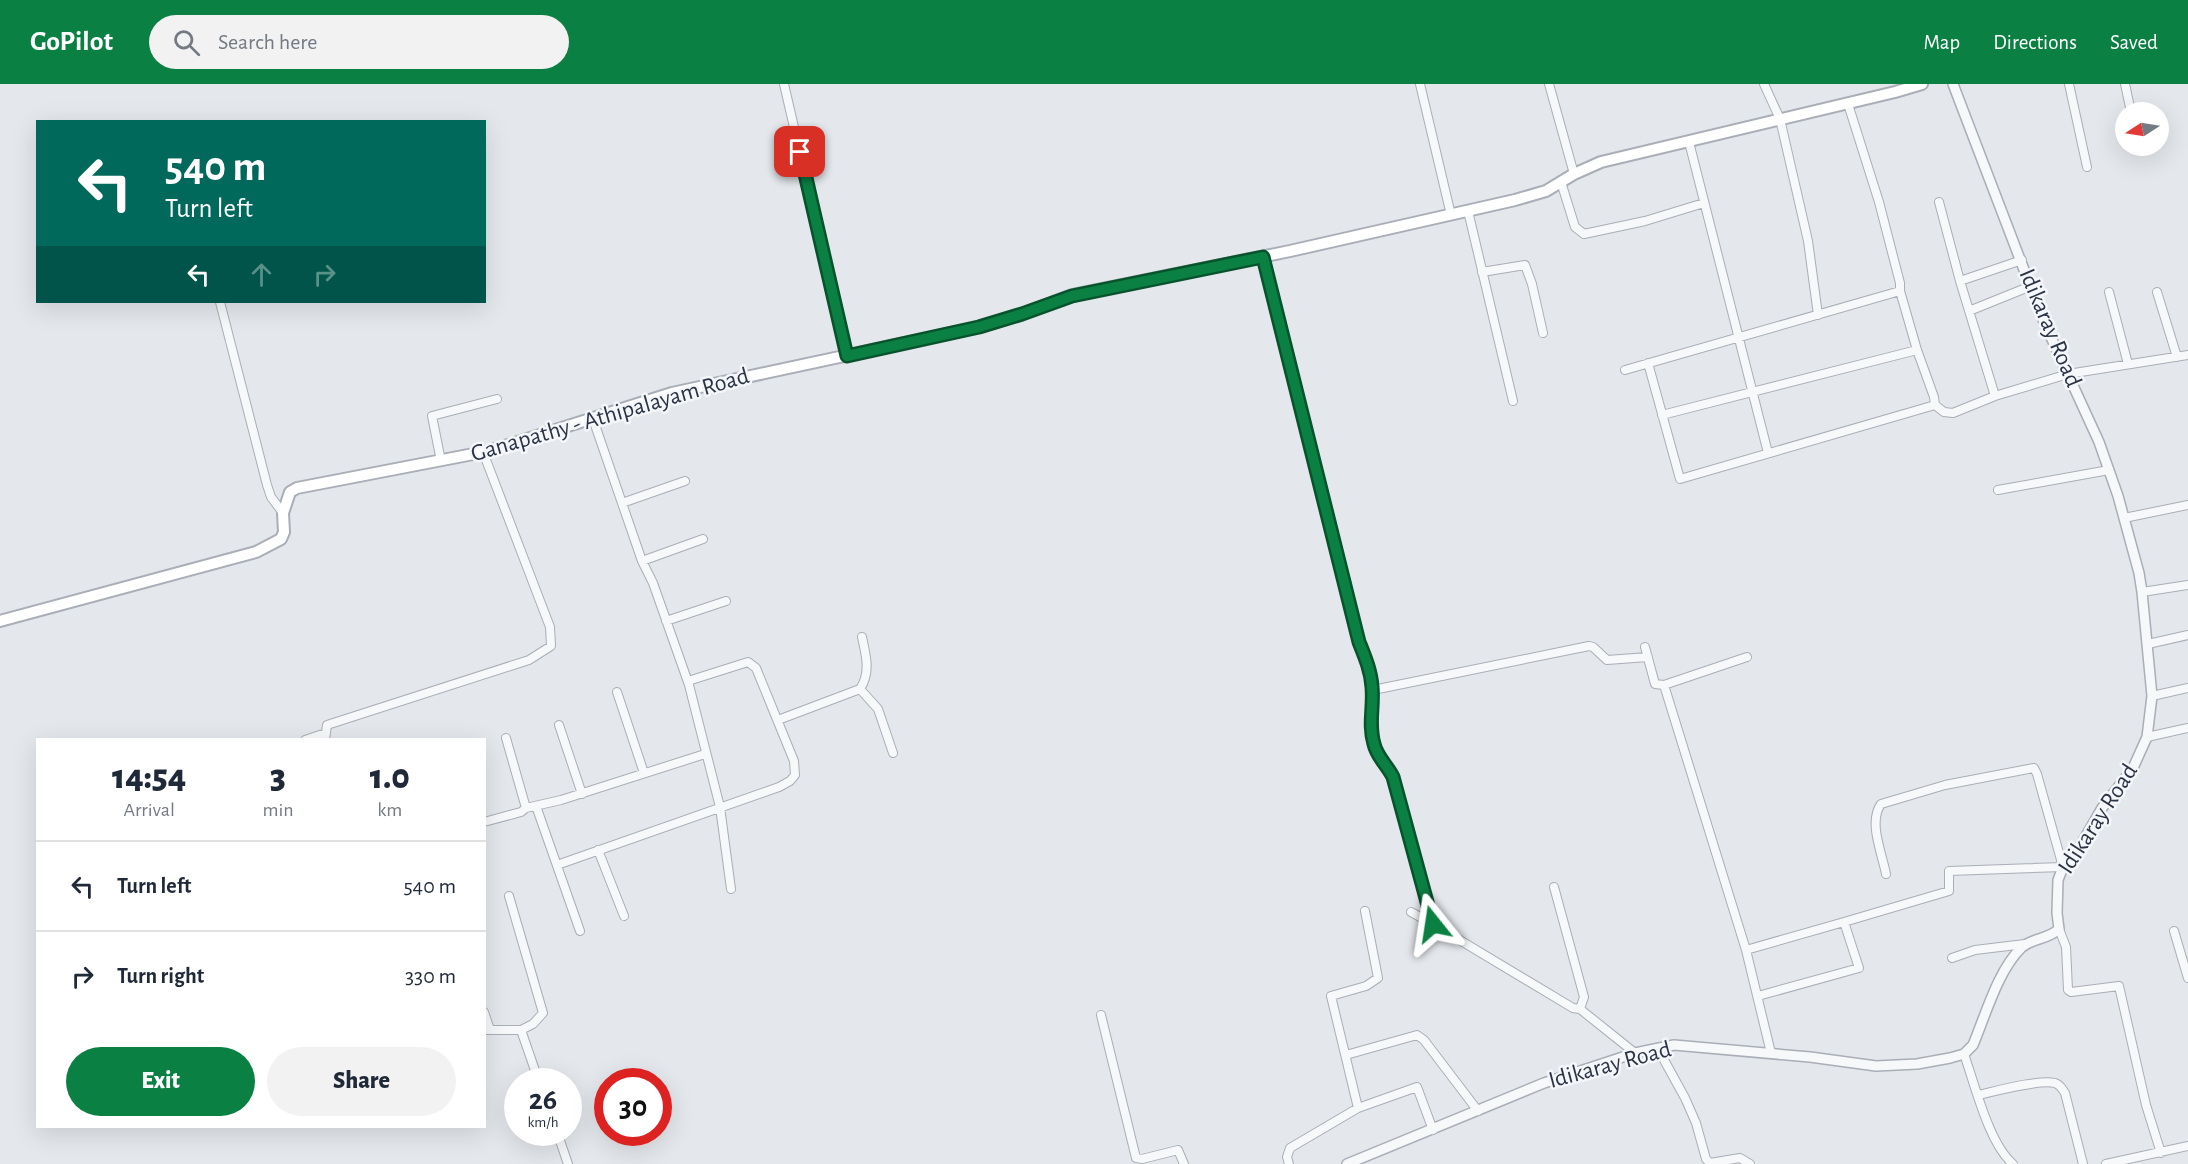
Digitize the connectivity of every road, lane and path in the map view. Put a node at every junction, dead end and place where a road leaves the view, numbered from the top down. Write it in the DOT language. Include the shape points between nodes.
graph roads {
  1 [pos="784,84"];
  2 [pos="1420,84"];
  3 [pos="1549,84"];
  4 [pos="1764,84"];
  5 [pos="1922,84"];
  6 [pos="1953,84"];
  7 [pos="2068,84"];
  8 [pos="2125,84"];
  9 [pos="2129,102"];
  10 [pos="1848,104"];
  11 [pos="1780,120"];
  12 [pos="1689,141"];
  13 [pos="2087,167"];
  14 [pos="1574,174"];
  15 [pos="1561,182"];
  16 [pos="1704,202"];
  17 [pos="1939,202"];
  18 [pos="1468,211"];
  19 [pos="1451,215"];
  20 [pos="1263,257"];
  21 [pos="2022,260"];
  22 [pos="1482,272"];
  23 [pos="1960,281"];
  24 [pos="2031,286"];
  25 [pos="1900,291"];
  26 [pos="2109,292"];
  27 [pos="2157,292"];
  28 [pos="220,303"];
  29 [pos="1969,311"];
  30 [pos="1818,315"];
  31 [pos="1543,333"];
  32 [pos="1739,338"];
  33 [pos="1917,350"];
  34 [pos="2188,355"];
  35 [pos="847,356"];
  36 [pos="2177,357"];
  37 [pos="1648,363"];
  38 [pos="2128,364"];
  39 [pos="1625,370"];
  40 [pos="2068,374"];
  41 [pos="1752,392"];
  42 [pos="1995,396"];
  43 [pos="497,399"];
  44 [pos="1513,401"];
  45 [pos="1935,405"];
  46 [pos="1662,415"];
  47 [pos="593,419"];
  48 [pos="483,452"];
  49 [pos="1768,453"];
  50 [pos="441,460"];
  51 [pos="2109,470"];
  52 [pos="685,481"];
  53 [pos="1998,490"];
  54 [pos="622,503"];
  55 [pos="2188,505"];
  56 [pos="283,513"];
  57 [pos="2124,518"];
  58 [pos="703,539"];
  59 [pos="642,561"];
  60 [pos="2188,585"];
  61 [pos="2142,592"];
  62 [pos="726,601"];
  63 [pos="0,621"];
  64 [pos="666,621"];
  65 [pos="2188,635"];
  66 [pos="862,637"];
  67 [pos="2148,644"];
  68 [pos="1645,647"];
  69 [pos="1648,657"];
  70 [pos="1747,657"];
  71 [pos="688,681"];
  72 [pos="1664,686"];
  73 [pos="2188,688"];
  74 [pos="860,689"];
  75 [pos="1373,690"];
  76 [pos="617,692"];
  77 [pos="2152,696"];
  78 [pos="778,720"];
  79 [pos="559,725"];
  80 [pos="2188,728"];
  81 [pos="326,736"];
  82 [pos="2147,737"];
  83 [pos="506,738"];
  84 [pos="705,753"];
  85 [pos="892,753"];
  86 [pos="644,773"];
  87 [pos="582,794"];
  88 [pos="536,806"];
  89 [pos="720,807"];
  90 [pos="526,808"];
  91 [pos="486,821"];
  92 [pos="598,850"];
  93 [pos="557,865"];
  94 [pos="2063,867"];
  95 [pos="1886,874"];
  96 [pos="1554,887"];
  97 [pos="731,889"];
  98 [pos="509,896"];
  99 [pos="1365,911"];
  100 [pos="1411,912"];
  101 [pos="624,915"];
  102 [pos="1844,922"];
  103 [pos="1433,924"];
  104 [pos="2059,929"];
  105 [pos="580,931"];
  106 [pos="2174,931"];
  107 [pos="2025,944"];
  108 [pos="1746,950"];
  109 [pos="1953,958"];
  110 [pos="2188,978"];
  111 [pos="1758,996"];
  112 [pos="1580,1009"];
  113 [pos="1101,1015"];
  114 [pos="487,1030"];
  115 [pos="521,1030"];
  116 [pos="1658,1048"];
  117 [pos="1635,1053"];
  118 [pos="1771,1053"];
  119 [pos="1346,1054"];
  120 [pos="1964,1054"];
  121 [pos="534,1068"];
  122 [pos="1978,1095"];
  123 [pos="1359,1108"];
  124 [pos="1478,1111"];
  125 [pos="1433,1130"];
  126 [pos="562,1146"];
  127 [pos="2188,1146"];
  128 [pos="2161,1154"];
  129 [pos="568,1164"];
  130 [pos="1184,1164"];
  131 [pos="1289,1164"];
  132 [pos="1347,1164"];
  133 [pos="1750,1164"];
  134 [pos="2013,1164"];
  135 [pos="2083,1164"];
  136 [pos="2106,1164"];
  1 -- 35 [label="street"];
  2 -- 19 [label="street"];
  3 -- 14 [label="street"];
  4 -- 11 [label="street"];
  5 -- 10 [label="main road, Ganapathy - Athipalayam Road"];
  6 -- 21 [label="street, Idikaray Road"];
  7 -- 13 [label="street"];
  8 -- 9 [label="street"];
  10 -- 11 [label="main road, Ganapathy - Athipalayam Road"];
  10 -- 25 [label="street" via="1879,202"];
  11 -- 12 [label="main road, Ganapathy - Athipalayam Road"];
  11 -- 30 [label="street" via="1808,241"];
  12 -- 14 [label="main road, Ganapathy - Athipalayam Road" via="1601,162"];
  12 -- 16 [label="street"];
  14 -- 15 [label="main road, Ganapathy - Athipalayam Road"];
  15 -- 16 [label="street" via="1575,227 1584,234 1645,221"];
  15 -- 18 [label="main road, Ganapathy - Athipalayam Road" via="1546,191"];
  16 -- 32 [label="street"];
  17 -- 23 [label="street"];
  18 -- 19 [label="main road, Ganapathy - Athipalayam Road"];
  18 -- 22 [label="street"];
  19 -- 20 [label="main road, Ganapathy - Athipalayam Road"];
  20 -- 35 [label="main road, Ganapathy - Athipalayam Road" via="1072,296 979,327"];
  20 -- 75 [label="street"];
  21 -- 23 [label="street"];
  21 -- 24 [label="street, Idikaray Road"];
  22 -- 31 [label="street" via="1525,265"];
  22 -- 44 [label="street"];
  23 -- 29 [label="street"];
  24 -- 29 [label="street"];
  24 -- 40 [label="street, Idikaray Road"];
  25 -- 30 [label="street"];
  25 -- 33 [label="street"];
  26 -- 38 [label="street"];
  27 -- 36 [label="street"];
  28 -- 56 [label="street" via="267,485"];
  29 -- 42 [label="street"];
  30 -- 32 [label="street"];
  32 -- 37 [label="street"];
  32 -- 41 [label="street"];
  33 -- 41 [label="street"];
  33 -- 45 [label="street"];
  34 -- 36 [label="street"];
  35 -- 47 [label="main road, Ganapathy - Athipalayam Road" via="672,393"];
  36 -- 38 [label="street"];
  37 -- 39 [label="street"];
  37 -- 46 [label="street"];
  38 -- 40 [label="street"];
  40 -- 42 [label="street"];
  40 -- 51 [label="street, Idikaray Road"];
  41 -- 46 [label="street"];
  41 -- 49 [label="street"];
  42 -- 45 [label="street" via="1953,413"];
  43 -- 50 [label="street" via="432,416"];
  45 -- 49 [label="street"];
  46 -- 49 [label="street" via="1680,479"];
  47 -- 48 [label="main road, Ganapathy - Athipalayam Road"];
  47 -- 54 [label="street"];
  48 -- 50 [label="main road, Ganapathy - Athipalayam Road"];
  48 -- 81 [label="street" via="550,627 551,646 529,660 327,725"];
  50 -- 56 [label="main road, Ganapathy - Athipalayam Road" via="297,488 290,492"];
  51 -- 53 [label="street"];
  51 -- 57 [label="street, Idikaray Road"];
  52 -- 54 [label="street"];
  54 -- 59 [label="street"];
  55 -- 57 [label="street"];
  56 -- 63 [label="main road, Ganapathy - Athipalayam Road" via="281,539 256,552"];
  57 -- 61 [label="street, Idikaray Road"];
  58 -- 59 [label="street"];
  59 -- 64 [label="street"];
  60 -- 61 [label="street"];
  61 -- 67 [label="street, Idikaray Road"];
  62 -- 64 [label="street"];
  64 -- 71 [label="street"];
  65 -- 67 [label="street"];
  66 -- 74 [label="street" via="868,666"];
  67 -- 77 [label="street, Idikaray Road"];
  68 -- 69 [label="street"];
  69 -- 72 [label="street" via="1655,684"];
  69 -- 75 [label="street" via="1604,659 1589,646"];
  70 -- 72 [label="street"];
  71 -- 78 [label="street" via="748,662 756,668"];
  71 -- 84 [label="street"];
  72 -- 108 [label="street"];
  73 -- 77 [label="street"];
  74 -- 78 [label="street"];
  74 -- 85 [label="street" via="878,709"];
  75 -- 103 [label="street" via="1373,742 1393,777"];
  76 -- 86 [label="street"];
  77 -- 82 [label="street, Idikaray Road"];
  78 -- 89 [label="street" via="794,761 795,775 790,782"];
  79 -- 87 [label="street"];
  80 -- 82 [label="street"];
  82 -- 94 [label="street, Idikaray Road" via="2133,768"];
  83 -- 90 [label="street"];
  84 -- 86 [label="street"];
  84 -- 89 [label="street"];
  86 -- 87 [label="street"];
  87 -- 88 [label="street"];
  88 -- 90 [label="street"];
  88 -- 93 [label="street"];
  89 -- 92 [label="street"];
  89 -- 97 [label="street"];
  90 -- 91 [label="street"];
  92 -- 93 [label="street"];
  92 -- 101 [label="street"];
  93 -- 105 [label="street"];
  94 -- 95 [label="street" via="2037,774 2034,768 2028,768 1945,785 1881,804 1875,826"];
  94 -- 102 [label="street" via="1949,871 1949,891"];
  94 -- 104 [label="street, Idikaray Road" via="2058,880"];
  96 -- 112 [label="street" via="1584,997"];
  98 -- 115 [label="street" via="543,1013"];
  99 -- 119 [label="street" via="1378,978 1366,986 1331,996"];
  100 -- 103 [label="street"];
  102 -- 108 [label="street"];
  102 -- 111 [label="street" via="1859,968"];
  103 -- 112 [label="street"];
  104 -- 107 [label="street"];
  104 -- 128 [label="street" via="2066,947 2068,990 2119,986 2140,1084"];
  106 -- 110 [label="street"];
  107 -- 109 [label="street" via="1975,950"];
  107 -- 120 [label="street" via="2008,962 1973,1045"];
  108 -- 111 [label="street"];
  111 -- 118 [label="street"];
  112 -- 117 [label="street"];
  113 -- 130 [label="street" via="1136,1158 1178,1150"];
  114 -- 115 [label="street"];
  115 -- 121 [label="street"];
  116 -- 117 [label="street, Idikaray Road"];
  116 -- 118 [label="street, Idikaray Road" via="1674,1045"];
  116 -- 133 [label="street" via="1696,1123 1706,1159 1710,1164 1740,1158"];
  117 -- 124 [label="street, Idikaray Road" via="1544,1083"];
  118 -- 120 [label="street, Idikaray Road" via="1876,1066 1917,1064"];
  119 -- 123 [label="street"];
  119 -- 124 [label="street" via="1417,1035"];
  120 -- 122 [label="street"];
  122 -- 134 [label="street" via="2004,1156"];
  122 -- 135 [label="street" via="2042,1083 2060,1086 2068,1102"];
  123 -- 125 [label="street" via="1417,1087"];
  123 -- 131 [label="street" via="1290,1148"];
  124 -- 125 [label="street, Idikaray Road"];
  125 -- 132 [label="street, Idikaray Road"];
  126 -- 129 [label="street"];
  127 -- 128 [label="street"];
  128 -- 136 [label="street"];
}
